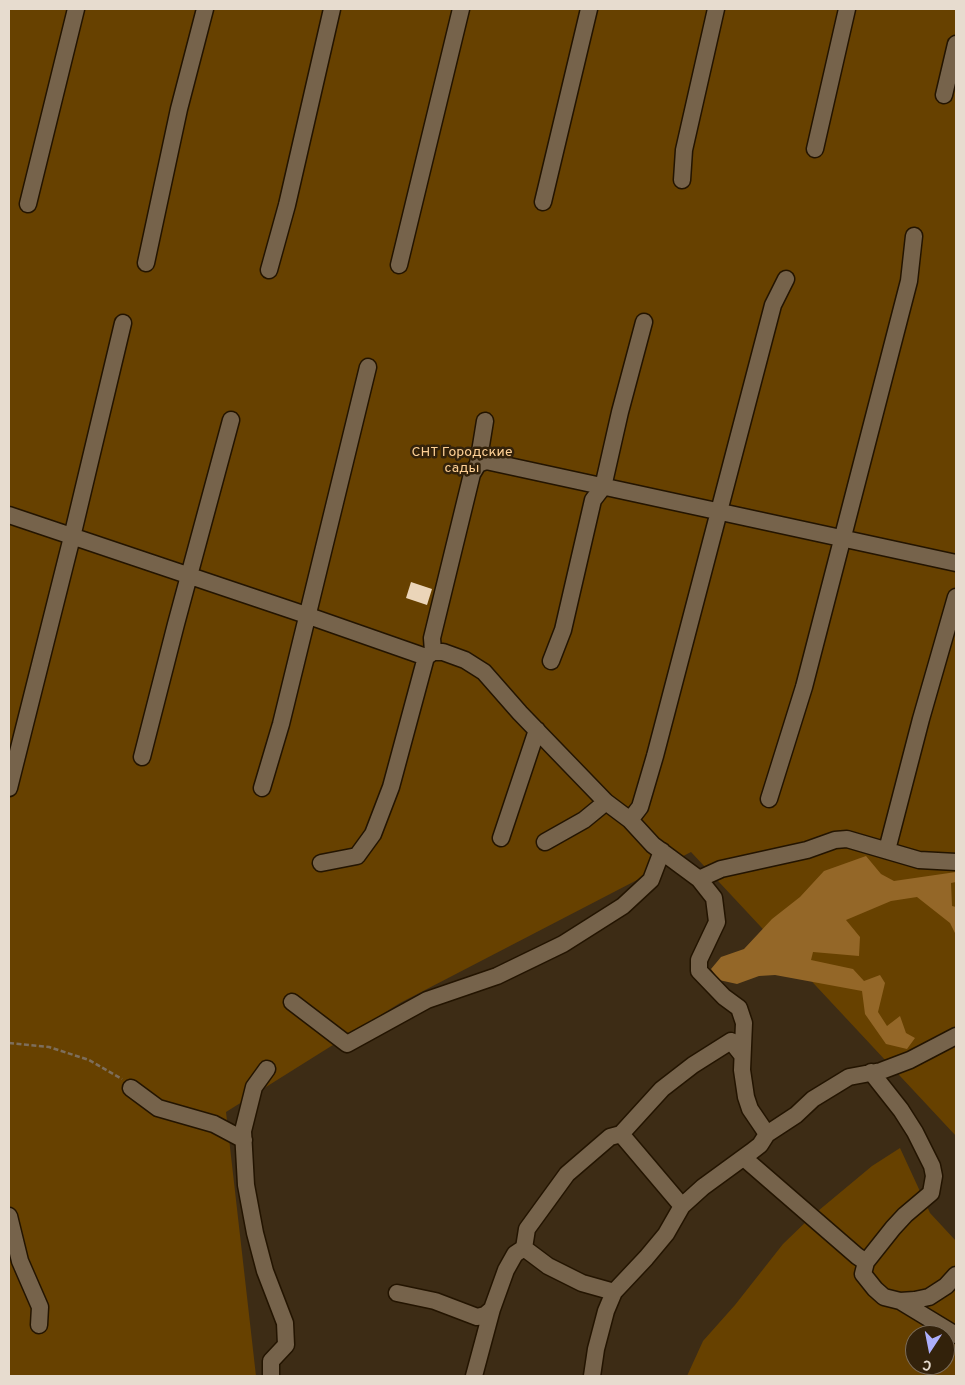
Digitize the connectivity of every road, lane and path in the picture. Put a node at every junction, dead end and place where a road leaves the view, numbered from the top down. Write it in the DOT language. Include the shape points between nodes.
graph roads {
  1 [pos="76,9"];
  2 [pos="205,9"];
  3 [pos="332,9"];
  4 [pos="461,9"];
  5 [pos="589,9"];
  6 [pos="716,9"];
  7 [pos="847,9"];
  8 [pos="956,44"];
  9 [pos="944,95"];
  10 [pos="815,149"];
  11 [pos="682,180"];
  12 [pos="543,202"];
  13 [pos="28,204"];
  14 [pos="914,236"];
  15 [pos="146,262"];
  16 [pos="399,265"];
  17 [pos="269,270"];
  18 [pos="786,279"];
  19 [pos="644,322"];
  20 [pos="123,323"];
  21 [pos="368,367"];
  22 [pos="231,420"];
  23 [pos="485,421"];
  24 [pos="478,464"];
  25 [pos="603,487"];
  26 [pos="720,512"];
  27 [pos="9,515"];
  28 [pos="72,537"];
  29 [pos="842,538"];
  30 [pos="956,563"];
  31 [pos="188,577"];
  32 [pos="956,597"];
  33 [pos="306,615"];
  34 [pos="429,655"];
  35 [pos="551,661"];
  36 [pos="537,730"];
  37 [pos="142,757"];
  38 [pos="9,788"];
  39 [pos="262,788"];
  40 [pos="769,799"];
  41 [pos="606,802"];
  42 [pos="630,820"];
  43 [pos="500,838"];
  44 [pos="545,842"];
  45 [pos="887,850"];
  46 [pos="662,851"];
  47 [pos="956,862"];
  48 [pos="321,863"];
  49 [pos="699,879"];
  50 [pos="292,1002"];
  51 [pos="956,1036"];
  52 [pos="9,1043"];
  53 [pos="742,1055"];
  54 [pos="267,1068"];
  55 [pos="871,1072"];
  56 [pos="131,1088"];
  57 [pos="621,1134"];
  58 [pos="767,1134"];
  59 [pos="244,1140"];
  60 [pos="744,1158"];
  61 [pos="682,1206"];
  62 [pos="9,1216"];
  63 [pos="524,1248"];
  64 [pos="866,1262"];
  65 [pos="956,1275"];
  66 [pos="614,1292"];
  67 [pos="397,1293"];
  68 [pos="900,1301"];
  69 [pos="492,1308"];
  70 [pos="39,1325"];
  71 [pos="956,1335"];
  72 [pos="271,1376"];
  73 [pos="474,1376"];
  74 [pos="592,1376"];
  1 -- 13 [label="street"];
  2 -- 15 [label="street" via="179,108"];
  3 -- 17 [label="street"];
  4 -- 16 [label="street"];
  5 -- 12 [label="street"];
  6 -- 11 [label="street" via="684,150"];
  7 -- 10 [label="street"];
  8 -- 9 [label="street"];
  14 -- 29 [label="street" via="909,281"];
  18 -- 26 [label="street" via="773,305"];
  19 -- 25 [label="street"];
  20 -- 28 [label="street"];
  21 -- 33 [label="street"];
  22 -- 31 [label="street"];
  23 -- 24 [label="street"];
  24 -- 25 [label="street" via="486,461"];
  24 -- 34 [label="street" via="472,474"];
  25 -- 26 [label="street"];
  25 -- 35 [label="street" via="594,500 563,630"];
  26 -- 29 [label="street"];
  26 -- 42 [label="street" via="640,807"];
  27 -- 28 [label="street"];
  28 -- 31 [label="street"];
  28 -- 38 [label="street"];
  29 -- 30 [label="street"];
  29 -- 40 [label="street" via="804,687"];
  31 -- 33 [label="street"];
  31 -- 37 [label="street"];
  32 -- 45 [label="street"];
  33 -- 34 [label="street"];
  33 -- 39 [label="street" via="281,724"];
  34 -- 36 [label="street" via="443,652 484,672"];
  34 -- 48 [label="street" via="391,786 373,834 357,856"];
  36 -- 41 [label="street"];
  36 -- 43 [label="street"];
  41 -- 42 [label="street"];
  41 -- 44 [label="street" via="584,820"];
  42 -- 46 [label="street"];
  45 -- 47 [label="street" via="919,860"];
  45 -- 49 [label="street" via="847,839 835,840 806,850 721,869"];
  46 -- 49 [label="street"];
  46 -- 50 [label="street" via="651,880 623,906 563,944 497,976 427,1000 347,1044"];
  49 -- 53 [label="street" via="714,898 717,922 699,960 699,971 724,997 740,1008 744,1023"];
  51 -- 55 [label="street" via="910,1060"];
  52 -- 56 [label="path" via="49,1047 89,1060"];
  53 -- 57 [label="street" via="731,1042 693,1065 662,1089"];
  53 -- 58 [label="street" via="746,1097"];
  54 -- 59 [label="street" via="254,1087 243,1131"];
  55 -- 58 [label="street" via="849,1076 813,1098 796,1115"];
  55 -- 64 [label="street" via="915,1132 934,1176 931,1193 905,1215"];
  56 -- 59 [label="street" via="158,1108 214,1124"];
  57 -- 61 [label="street"];
  57 -- 63 [label="street" via="610,1137 567,1174 527,1229"];
  58 -- 60 [label="street" via="760,1145"];
  59 -- 72 [label="street" via="246,1185 255,1233 265,1271 285,1323 286,1345 271,1361"];
  60 -- 61 [label="street"];
  60 -- 64 [label="street"];
  61 -- 66 [label="street" via="661,1240"];
  62 -- 70 [label="street" via="20,1261 40,1307"];
  63 -- 66 [label="street" via="548,1266 582,1284"];
  63 -- 69 [label="street" via="515,1254 506,1270"];
  64 -- 68 [label="street" via="863,1274 875,1289 884,1297"];
  65 -- 68 [label="street" via="929,1297"];
  66 -- 74 [label="street" via="596,1349"];
  67 -- 69 [label="street" via="435,1301 477,1317"];
  68 -- 71 [label="street"];
  69 -- 73 [label="street"];
}
